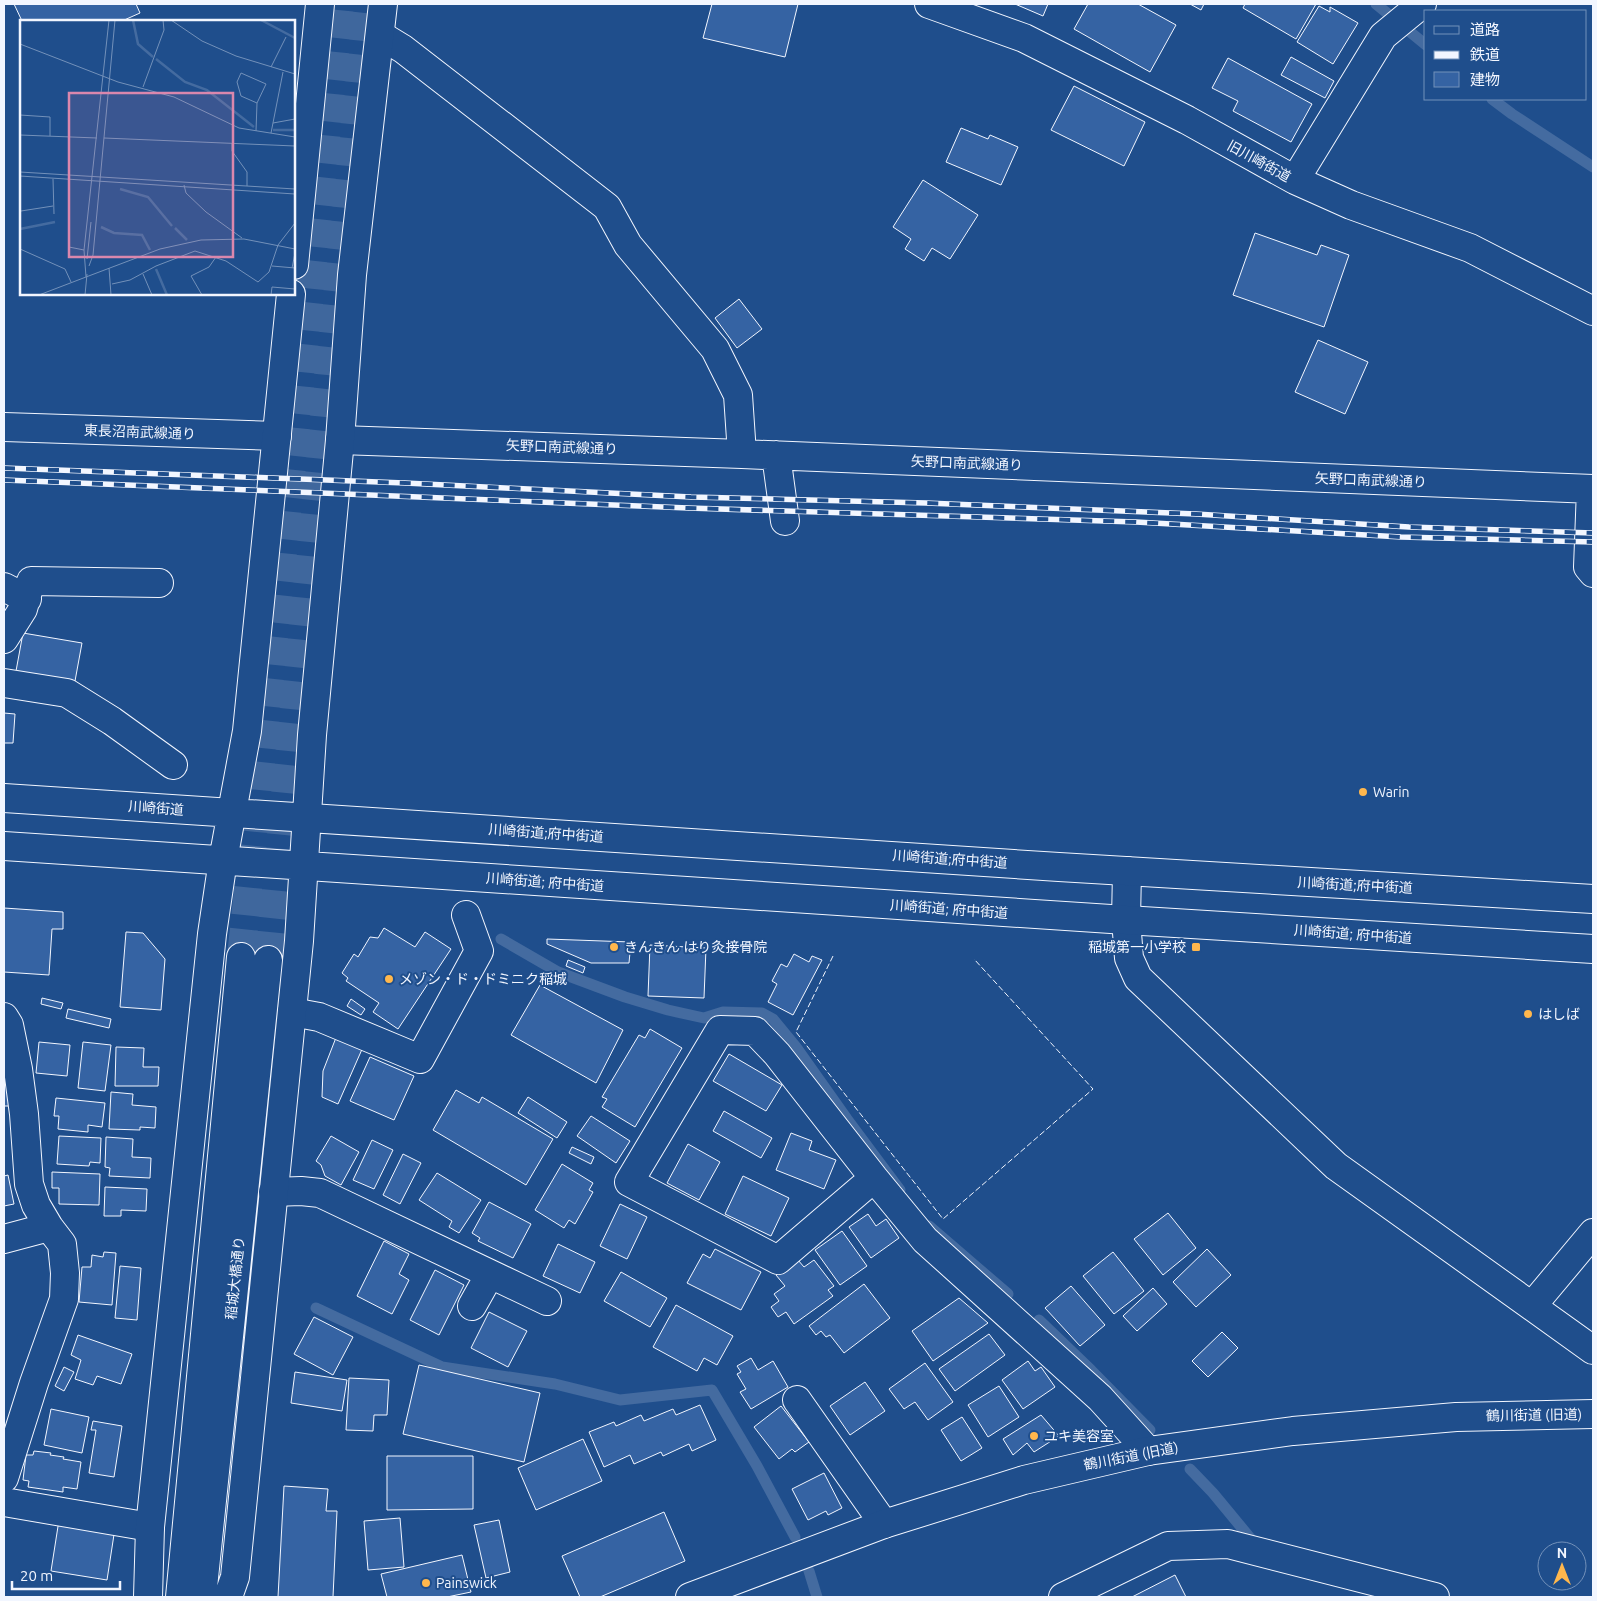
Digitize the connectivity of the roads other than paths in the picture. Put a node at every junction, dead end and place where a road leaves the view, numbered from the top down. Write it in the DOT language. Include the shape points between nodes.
graph roads {
  1 [pos="320,4"];
  2 [pos="383,4"];
  3 [pos="928,4"];
  4 [pos="1417,8"];
  5 [pos="380,35"];
  6 [pos="1295,180"];
  7 [pos="295,255"];
  8 [pos="291,295"];
  9 [pos="1593,311"];
  10 [pos="4,427"];
  11 [pos="277,436"];
  12 [pos="340,440"];
  13 [pos="742,454"];
  14 [pos="776,455"];
  15 [pos="1592,489"];
  16 [pos="785,521"];
  17 [pos="1593,573"];
  18 [pos="159,583"];
  19 [pos="15,593"];
  20 [pos="4,639"];
  21 [pos="4,684"];
  22 [pos="173,765"];
  23 [pos="4,798"];
  24 [pos="232,813"];
  25 [pos="308,818"];
  26 [pos="4,846"];
  27 [pos="223,860"];
  28 [pos="305,866"];
  29 [pos="1127,871"];
  30 [pos="1593,899"];
  31 [pos="466,915"];
  32 [pos="1126,920"];
  33 [pos="1593,949"];
  34 [pos="241,957"];
  35 [pos="268,960"];
  36 [pos="292,1012"];
  37 [pos="4,1017"];
  38 [pos="874,1178"];
  39 [pos="273,1192"];
  40 [pos="49,1228"];
  41 [pos="1593,1233"];
  42 [pos="4,1239"];
  43 [pos="490,1274"];
  44 [pos="547,1301"];
  45 [pos="472,1306"];
  46 [pos="1532,1306"];
  47 [pos="1593,1350"];
  48 [pos="797,1400"];
  49 [pos="1593,1414"];
  50 [pos="1148,1450"];
  51 [pos="5,1471"];
  52 [pos="4,1502"];
  53 [pos="884,1524"];
  54 [pos="150,1527"];
  55 [pos="181,1584"];
  56 [pos="148,1597"];
  57 [pos="202,1597"];
  58 [pos="228,1597"];
  59 [pos="690,1597"];
  60 [pos="1064,1597"];
  61 [pos="1432,1597"];
  1 -- 7 [label="main road"];
  2 -- 5 [label="main road"];
  3 -- 6 [label="main road, 旧川崎街道" via="1024,38 1187,120"];
  4 -- 6 [label="main road" via="1383,36"];
  5 -- 12 [label="main road" via="352,275"];
  5 -- 13 [label="main road" via="418,60 607,207 628,245 715,349 738,395"];
  6 -- 9 [label="main road, 旧川崎街道" via="1351,205 1470,248"];
  8 -- 11 [label="main road"];
  10 -- 11 [label="main road, 東長沼南武線通り"];
  11 -- 24 [label="main road" via="247,731"];
  12 -- 13 [label="main road, 矢野口南武線通り"];
  12 -- 25 [label="main road" via="312,735"];
  13 -- 14 [label="main road, 矢野口南武線通り"];
  14 -- 15 [label="main road, 矢野口南武線通り"];
  14 -- 16 [label="main road"];
  15 -- 17 [label="main road" via="1588,567"];
  18 -- 19 [label="main road" via="31,581"];
  19 -- 20 [label="main road" via="23,609"];
  21 -- 22 [label="main road" via="67,693"];
  23 -- 24 [label="main road, 川崎街道"];
  24 -- 25 [label="main road, 川崎街道"];
  24 -- 27 [label="main road"];
  25 -- 28 [label="main road"];
  25 -- 29 [label="main road, 川崎街道;府中街道"];
  26 -- 27 [label="main road"];
  27 -- 28 [label="main road"];
  27 -- 54 [label="main road" via="212,934"];
  28 -- 32 [label="main road, 川崎街道; 府中街道"];
  28 -- 36 [label="main road"];
  29 -- 30 [label="main road, 川崎街道;府中街道"];
  29 -- 32 [label="main road"];
  31 -- 36 [label="main road" via="479,951 420,1059 319,1017"];
  32 -- 33 [label="main road, 川崎街道; 府中街道"];
  32 -- 46 [label="main road" via="1129,958 1138,978 1336,1166"];
  34 -- 55 [label="main road, 稲城大橋通り"];
  35 -- 57 [label="main road, 稲城大橋通り"];
  36 -- 39 [label="main road"];
  37 -- 40 [label="main road" via="9,1025 18,1069 29,1184"];
  38 -- 38 [label="main road" via="756,1030 720,1030 629,1182 778,1260"];
  38 -- 50 [label="main road" via="925,1240 1100,1398"];
  39 -- 43 [label="main road" via="320,1193"];
  39 -- 58 [label="main road" via="235,1577"];
  40 -- 42 [label="main road"];
  40 -- 51 [label="main road" via="62,1244 64,1299"];
  41 -- 46 [label="main road"];
  43 -- 44 [label="main road"];
  43 -- 45 [label="main road"];
  46 -- 47 [label="main road"];
  48 -- 53 [label="main road"];
  49 -- 50 [label="main road, 鶴川街道 (旧道)" via="1456,1417 1293,1431"];
  50 -- 53 [label="main road, 鶴川街道 (旧道)" via="1024,1480"];
  52 -- 54 [label="main road"];
  53 -- 59 [label="main road, 鶴川街道 (旧道)"];
  54 -- 56 [label="main road"];
  60 -- 61 [label="main road" via="1168,1546 1228,1544"];
}
